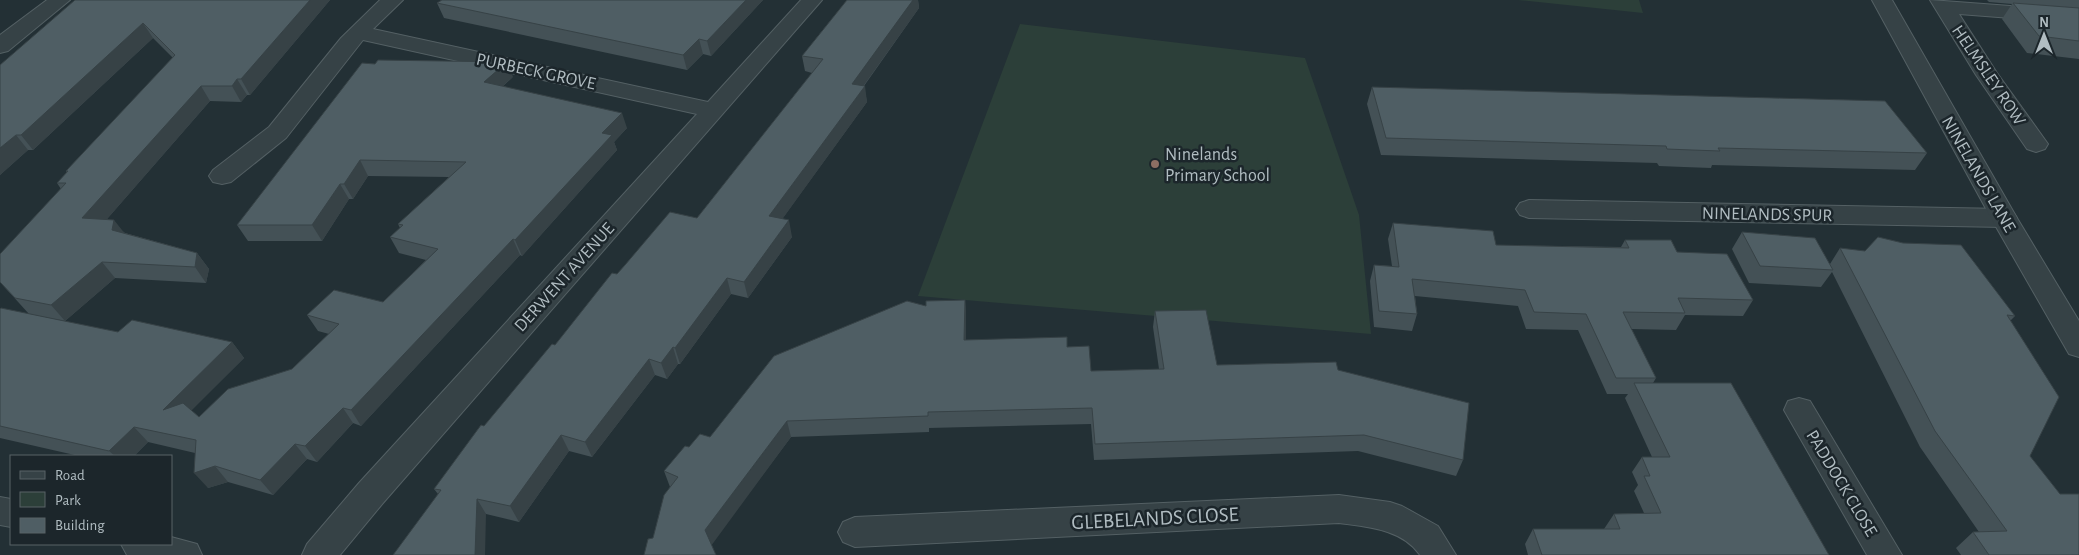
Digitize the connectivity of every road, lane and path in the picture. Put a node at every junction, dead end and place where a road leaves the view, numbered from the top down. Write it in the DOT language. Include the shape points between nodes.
graph roads {
  1 [pos="60,0"];
  2 [pos="392,0"];
  3 [pos="812,0"];
  4 [pos="1882,0"];
  5 [pos="1942,3"];
  6 [pos="2079,17"];
  7 [pos="358,32"];
  8 [pos="0,46"];
  9 [pos="713,110"];
  10 [pos="2036,144"];
  11 [pos="222,176"];
  12 [pos="1529,209"];
  13 [pos="2004,218"];
  14 [pos="2070,317"];
  15 [pos="2079,346"];
  16 [pos="1799,410"];
  17 [pos="855,532"];
  18 [pos="142,545"];
  19 [pos="185,555"];
  20 [pos="319,555"];
  21 [pos="1439,555"];
  22 [pos="1885,555"];
  1 -- 8 [label="street"];
  2 -- 7 [label="street"];
  3 -- 9 [label="street, DERWENT AVENUE"];
  4 -- 13 [label="street, NINELANDS LANE"];
  5 -- 6 [label="street, HELMSLEY ROW"];
  5 -- 10 [label="street, HELMSLEY ROW"];
  7 -- 9 [label="street, PURBECK GROVE"];
  7 -- 11 [label="street" via="285,124"];
  9 -- 20 [label="street, DERWENT AVENUE"];
  12 -- 13 [label="street, NINELANDS SPUR"];
  13 -- 14 [label="street, NINELANDS LANE"];
  14 -- 15 [label="street, NINELANDS LANE"];
  16 -- 22 [label="street, PADDOCK CLOSE"];
  17 -- 21 [label="street, GLEBELANDS CLOSE" via="1339,509 1390,516 1426,536"];
  18 -- 19 [label="street"];
}
